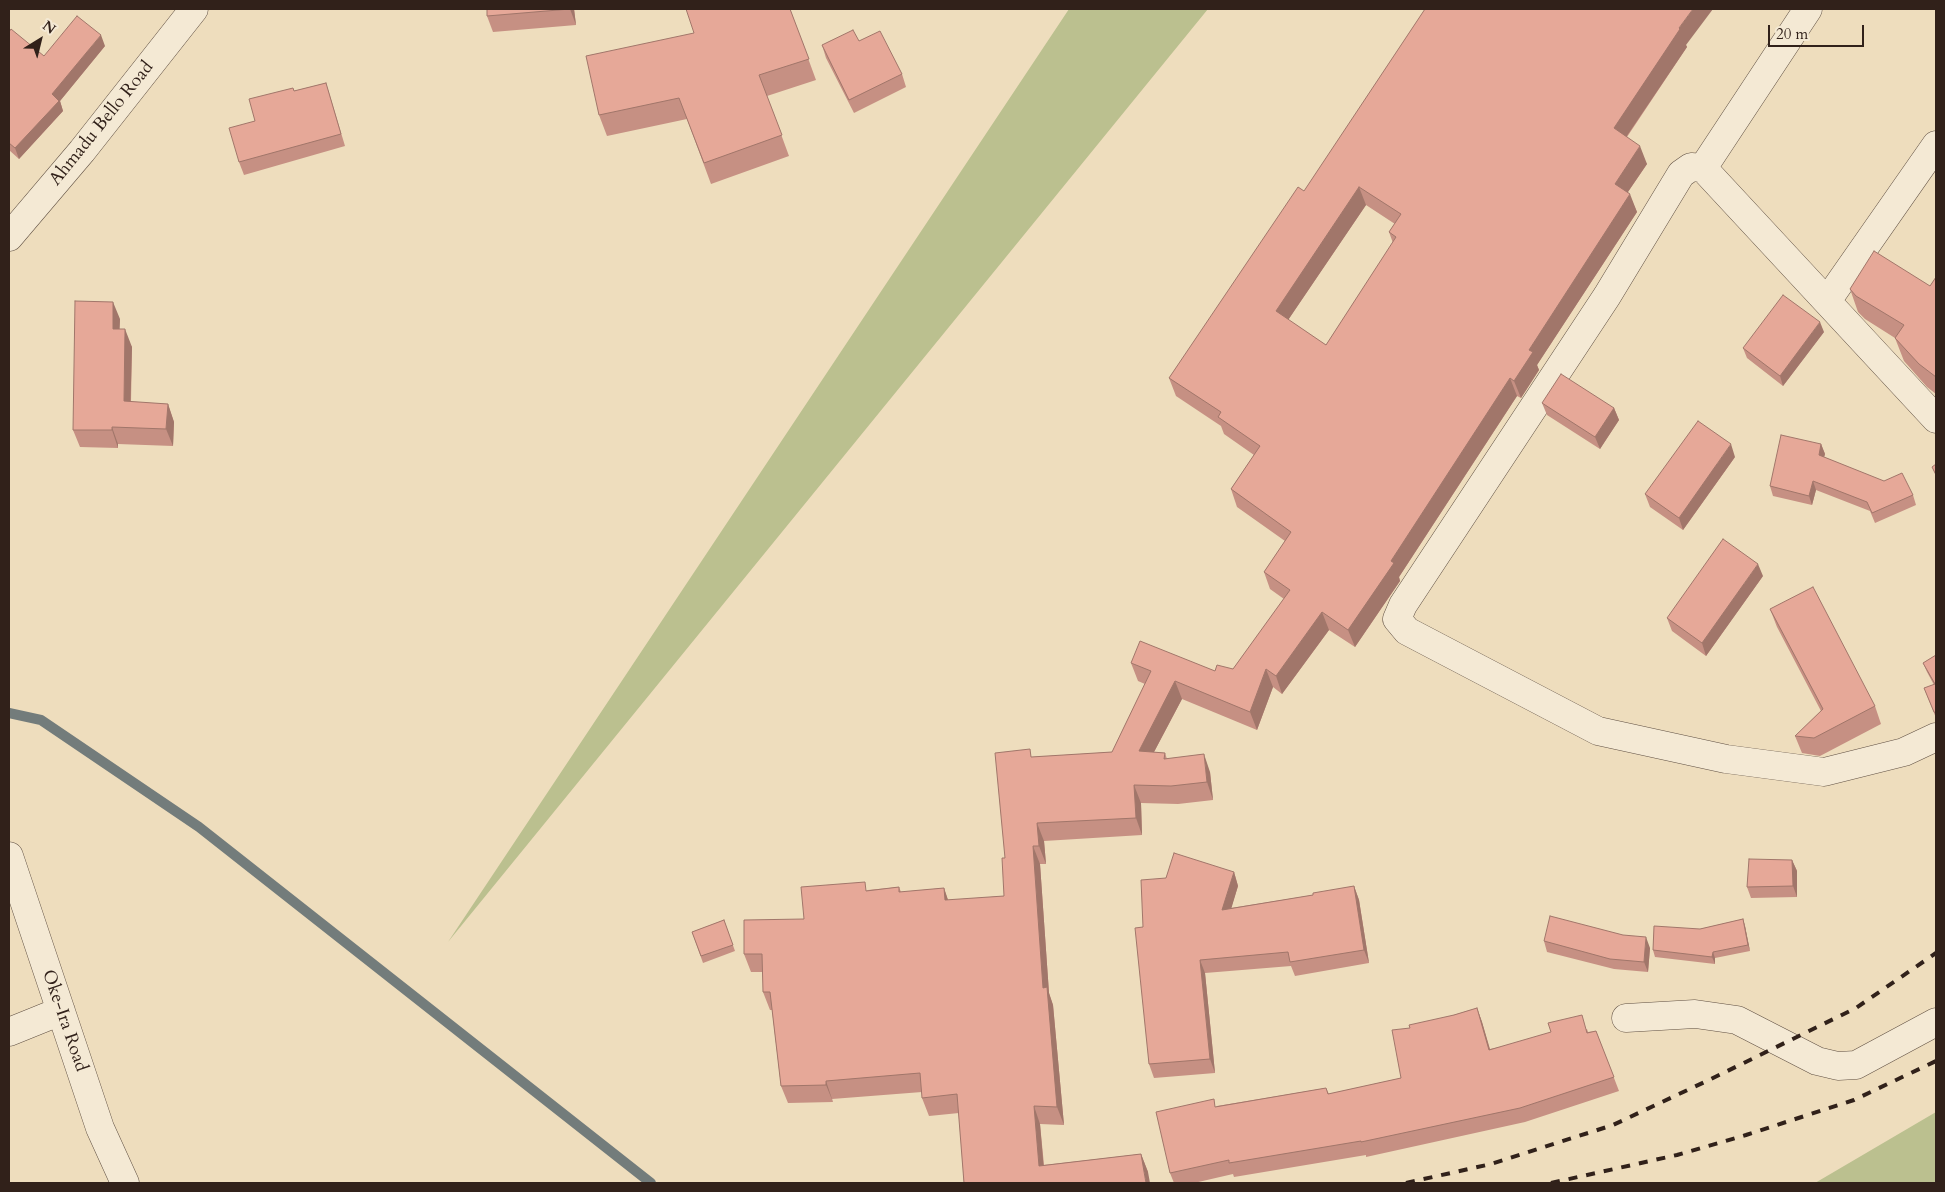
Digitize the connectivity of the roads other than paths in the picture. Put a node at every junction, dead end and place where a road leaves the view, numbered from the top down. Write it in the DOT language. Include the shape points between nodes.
graph roads {
  1 [pos="194,9"];
  2 [pos="1808,9"];
  3 [pos="1936,145"];
  4 [pos="1703,168"];
  5 [pos="9,237"];
  6 [pos="1827,301"];
  7 [pos="1936,419"];
  8 [pos="1936,737"];
  9 [pos="9,856"];
  10 [pos="61,1012"];
  11 [pos="1626,1018"];
  12 [pos="1936,1022"];
  13 [pos="9,1032"];
  14 [pos="125,1183"];
  1 -- 5 [label="street, Ahmadu Bello Road"];
  2 -- 4 [label="street"];
  3 -- 6 [label="street"];
  4 -- 6 [label="street"];
  4 -- 8 [label="street" via="1691,167 1681,174 1607,296 1403,604 1397,618 1407,631 1598,731 1726,759 1824,772 1904,752"];
  6 -- 7 [label="street"];
  9 -- 10 [label="street, Oke-Ira Road"];
  10 -- 13 [label="street"];
  10 -- 14 [label="street, Oke-Ira Road" via="100,1128"];
  11 -- 12 [label="street" via="1695,1014 1738,1020 1817,1061 1838,1066 1856,1065"];
}
